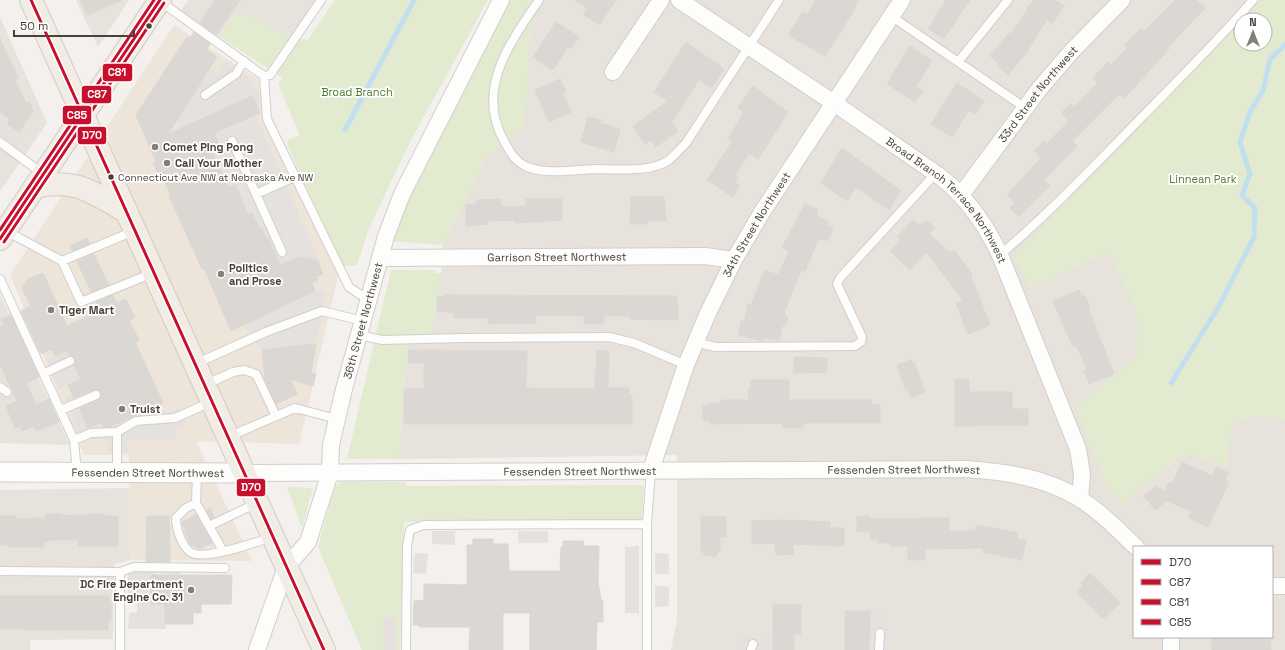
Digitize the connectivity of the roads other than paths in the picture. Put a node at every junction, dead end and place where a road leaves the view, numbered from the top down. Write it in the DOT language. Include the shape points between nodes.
graph roads {
  1 [pos="31,0"];
  2 [pos="160,0"];
  3 [pos="320,0"];
  4 [pos="501,0"];
  5 [pos="539,0"];
  6 [pos="661,0"];
  7 [pos="679,0"];
  8 [pos="779,0"];
  9 [pos="902,0"];
  10 [pos="1008,0"];
  11 [pos="1122,0"];
  12 [pos="1253,0"];
  13 [pos="891,16"];
  14 [pos="749,46"];
  15 [pos="244,61"];
  16 [pos="958,62"];
  17 [pos="613,72"];
  18 [pos="264,76"];
  19 [pos="205,95"];
  20 [pos="834,103"];
  21 [pos="1024,108"];
  22 [pos="84,115"];
  23 [pos="232,141"];
  24 [pos="0,142"];
  25 [pos="936,173"];
  26 [pos="294,177"];
  27 [pos="39,181"];
  28 [pos="256,194"];
  29 [pos="961,195"];
  30 [pos="131,221"];
  31 [pos="3,235"];
  32 [pos="282,252"];
  33 [pos="1000,255"];
  34 [pos="380,258"];
  35 [pos="734,260"];
  36 [pos="62,261"];
  37 [pos="154,273"];
  38 [pos="0,279"];
  39 [pos="368,300"];
  40 [pos="361,328"];
  41 [pos="696,342"];
  42 [pos="70,361"];
  43 [pos="195,364"];
  44 [pos="686,365"];
  45 [pos="44,373"];
  46 [pos="0,387"];
  47 [pos="7,392"];
  48 [pos="208,394"];
  49 [pos="96,395"];
  50 [pos="61,410"];
  51 [pos="276,416"];
  52 [pos="337,419"];
  53 [pos="117,432"];
  54 [pos="228,438"];
  55 [pos="74,440"];
  56 [pos="651,470"];
  57 [pos="0,472"];
  58 [pos="78,472"];
  59 [pos="330,472"];
  60 [pos="117,473"];
  61 [pos="197,473"];
  62 [pos="243,473"];
  63 [pos="1080,499"];
  64 [pos="196,503"];
  65 [pos="257,503"];
  66 [pos="647,524"];
  67 [pos="209,526"];
  68 [pos="272,537"];
  69 [pos="1135,546"];
  70 [pos="223,551"];
  71 [pos="286,567"];
  72 [pos="225,568"];
  73 [pos="0,570"];
  74 [pos="120,572"];
  75 [pos="1273,586"];
  76 [pos="1285,586"];
  77 [pos="880,633"];
  78 [pos="1170,638"];
  79 [pos="120,650"];
  80 [pos="257,650"];
  81 [pos="324,650"];
  82 [pos="406,650"];
  83 [pos="646,650"];
  84 [pos="879,650"];
  85 [pos="1170,650"];
  1 -- 22 [label="main road"];
  2 -- 15 [label="lane"];
  2 -- 22 [label="main road"];
  3 -- 18 [label="lane" via="270,74"];
  4 -- 34 [label="street, 36th Street Northwest" via="402,194"];
  5 -- 14 [label="lane" via="512,40 496,73 493,106 500,134 515,160 545,170 647,168 668,161 686,143"];
  6 -- 17 [label="street"];
  7 -- 14 [label="street, Broad Branch Terrace Northwest"];
  8 -- 14 [label="lane"];
  9 -- 13 [label="street, 34th Street Northwest"];
  10 -- 16 [label="lane"];
  11 -- 21 [label="street, 33rd Street Northwest" via="1072,51"];
  12 -- 33 [label="lane" via="1229,28 1089,171 1035,225"];
  13 -- 16 [label="lane"];
  13 -- 20 [label="street, 34th Street Northwest"];
  14 -- 20 [label="street, Broad Branch Terrace Northwest"];
  15 -- 18 [label="lane"];
  15 -- 19 [label="lane" via="236,74"];
  16 -- 21 [label="lane"];
  18 -- 26 [label="lane" via="267,119"];
  20 -- 25 [label="street, Broad Branch Terrace Northwest"];
  20 -- 35 [label="street, 34th Street Northwest" via="762,212"];
  21 -- 29 [label="street, 33rd Street Northwest"];
  22 -- 27 [label="main road"];
  22 -- 30 [label="main road"];
  23 -- 28 [label="lane"];
  24 -- 27 [label="lane"];
  25 -- 29 [label="street, Broad Branch Terrace Northwest"];
  25 -- 41 [label="lane" via="837,284 862,337 861,342 855,346 715,347"];
  26 -- 28 [label="lane"];
  26 -- 39 [label="lane" via="349,287"];
  27 -- 30 [label="main road" via="77,186"];
  27 -- 31 [label="main road"];
  28 -- 32 [label="lane"];
  29 -- 33 [label="street, Broad Branch Terrace Northwest" via="985,226"];
  30 -- 36 [label="lane"];
  30 -- 37 [label="main road"];
  31 -- 36 [label="lane"];
  33 -- 63 [label="street, Broad Branch Terrace Northwest" via="1078,449 1082,474"];
  34 -- 35 [label="street, Garrison Street Northwest" via="705,256"];
  34 -- 39 [label="street, 36th Street Northwest"];
  35 -- 41 [label="street, 34th Street Northwest"];
  36 -- 37 [label="lane" via="81,302"];
  37 -- 43 [label="main road"];
  38 -- 45 [label="lane"];
  39 -- 40 [label="street, 36th Street Northwest"];
  40 -- 43 [label="lane" via="322,311 266,332"];
  40 -- 44 [label="lane" via="382,340 609,337 634,343"];
  40 -- 52 [label="street, 36th Street Northwest"];
  41 -- 44 [label="street, 34th Street Northwest"];
  42 -- 45 [label="lane"];
  43 -- 48 [label="main road"];
  44 -- 56 [label="street, 34th Street Northwest"];
  45 -- 50 [label="lane"];
  46 -- 47 [label="lane"];
  48 -- 51 [label="lane" via="233,372 244,370 256,374"];
  48 -- 53 [label="lane" via="175,418 136,421"];
  48 -- 54 [label="main road"];
  49 -- 50 [label="lane"];
  50 -- 55 [label="lane"];
  51 -- 52 [label="lane" via="295,408"];
  51 -- 54 [label="lane"];
  52 -- 59 [label="street, 36th Street Northwest" via="331,445"];
  53 -- 55 [label="lane" via="91,433"];
  53 -- 60 [label="lane"];
  54 -- 62 [label="main road"];
  55 -- 58 [label="lane"];
  56 -- 59 [label="street, Fessenden Street Northwest"];
  56 -- 63 [label="street, Fessenden Street Northwest" via="966,468 1023,475 1051,484"];
  56 -- 66 [label="lane"];
  57 -- 58 [label="street, Fessenden Street Northwest"];
  58 -- 60 [label="street, Fessenden Street Northwest"];
  59 -- 62 [label="street, Fessenden Street Northwest"];
  59 -- 71 [label="street, 36th Street Northwest" via="308,542"];
  60 -- 61 [label="street, Fessenden Street Northwest"];
  61 -- 62 [label="street, Fessenden Street Northwest"];
  61 -- 64 [label="lane"];
  62 -- 65 [label="main road"];
  63 -- 69 [label="street, Fessenden Street Northwest" via="1096,510"];
  64 -- 67 [label="lane"];
  64 -- 70 [label="lane" via="176,518 176,526 187,550 193,554"];
  65 -- 67 [label="lane"];
  65 -- 68 [label="main road"];
  66 -- 82 [label="lane" via="424,525 410,530 407,546"];
  66 -- 83 [label="lane"];
  67 -- 70 [label="lane"];
  68 -- 70 [label="lane" via="238,549"];
  68 -- 71 [label="main road"];
  71 -- 80 [label="street, 36th Street Northwest"];
  71 -- 81 [label="main road"];
  72 -- 74 [label="lane" via="134,567"];
  73 -- 74 [label="lane"];
  74 -- 79 [label="lane"];
  75 -- 76 [label="street"];
  77 -- 84 [label="lane"];
  78 -- 85 [label="street"];
}
